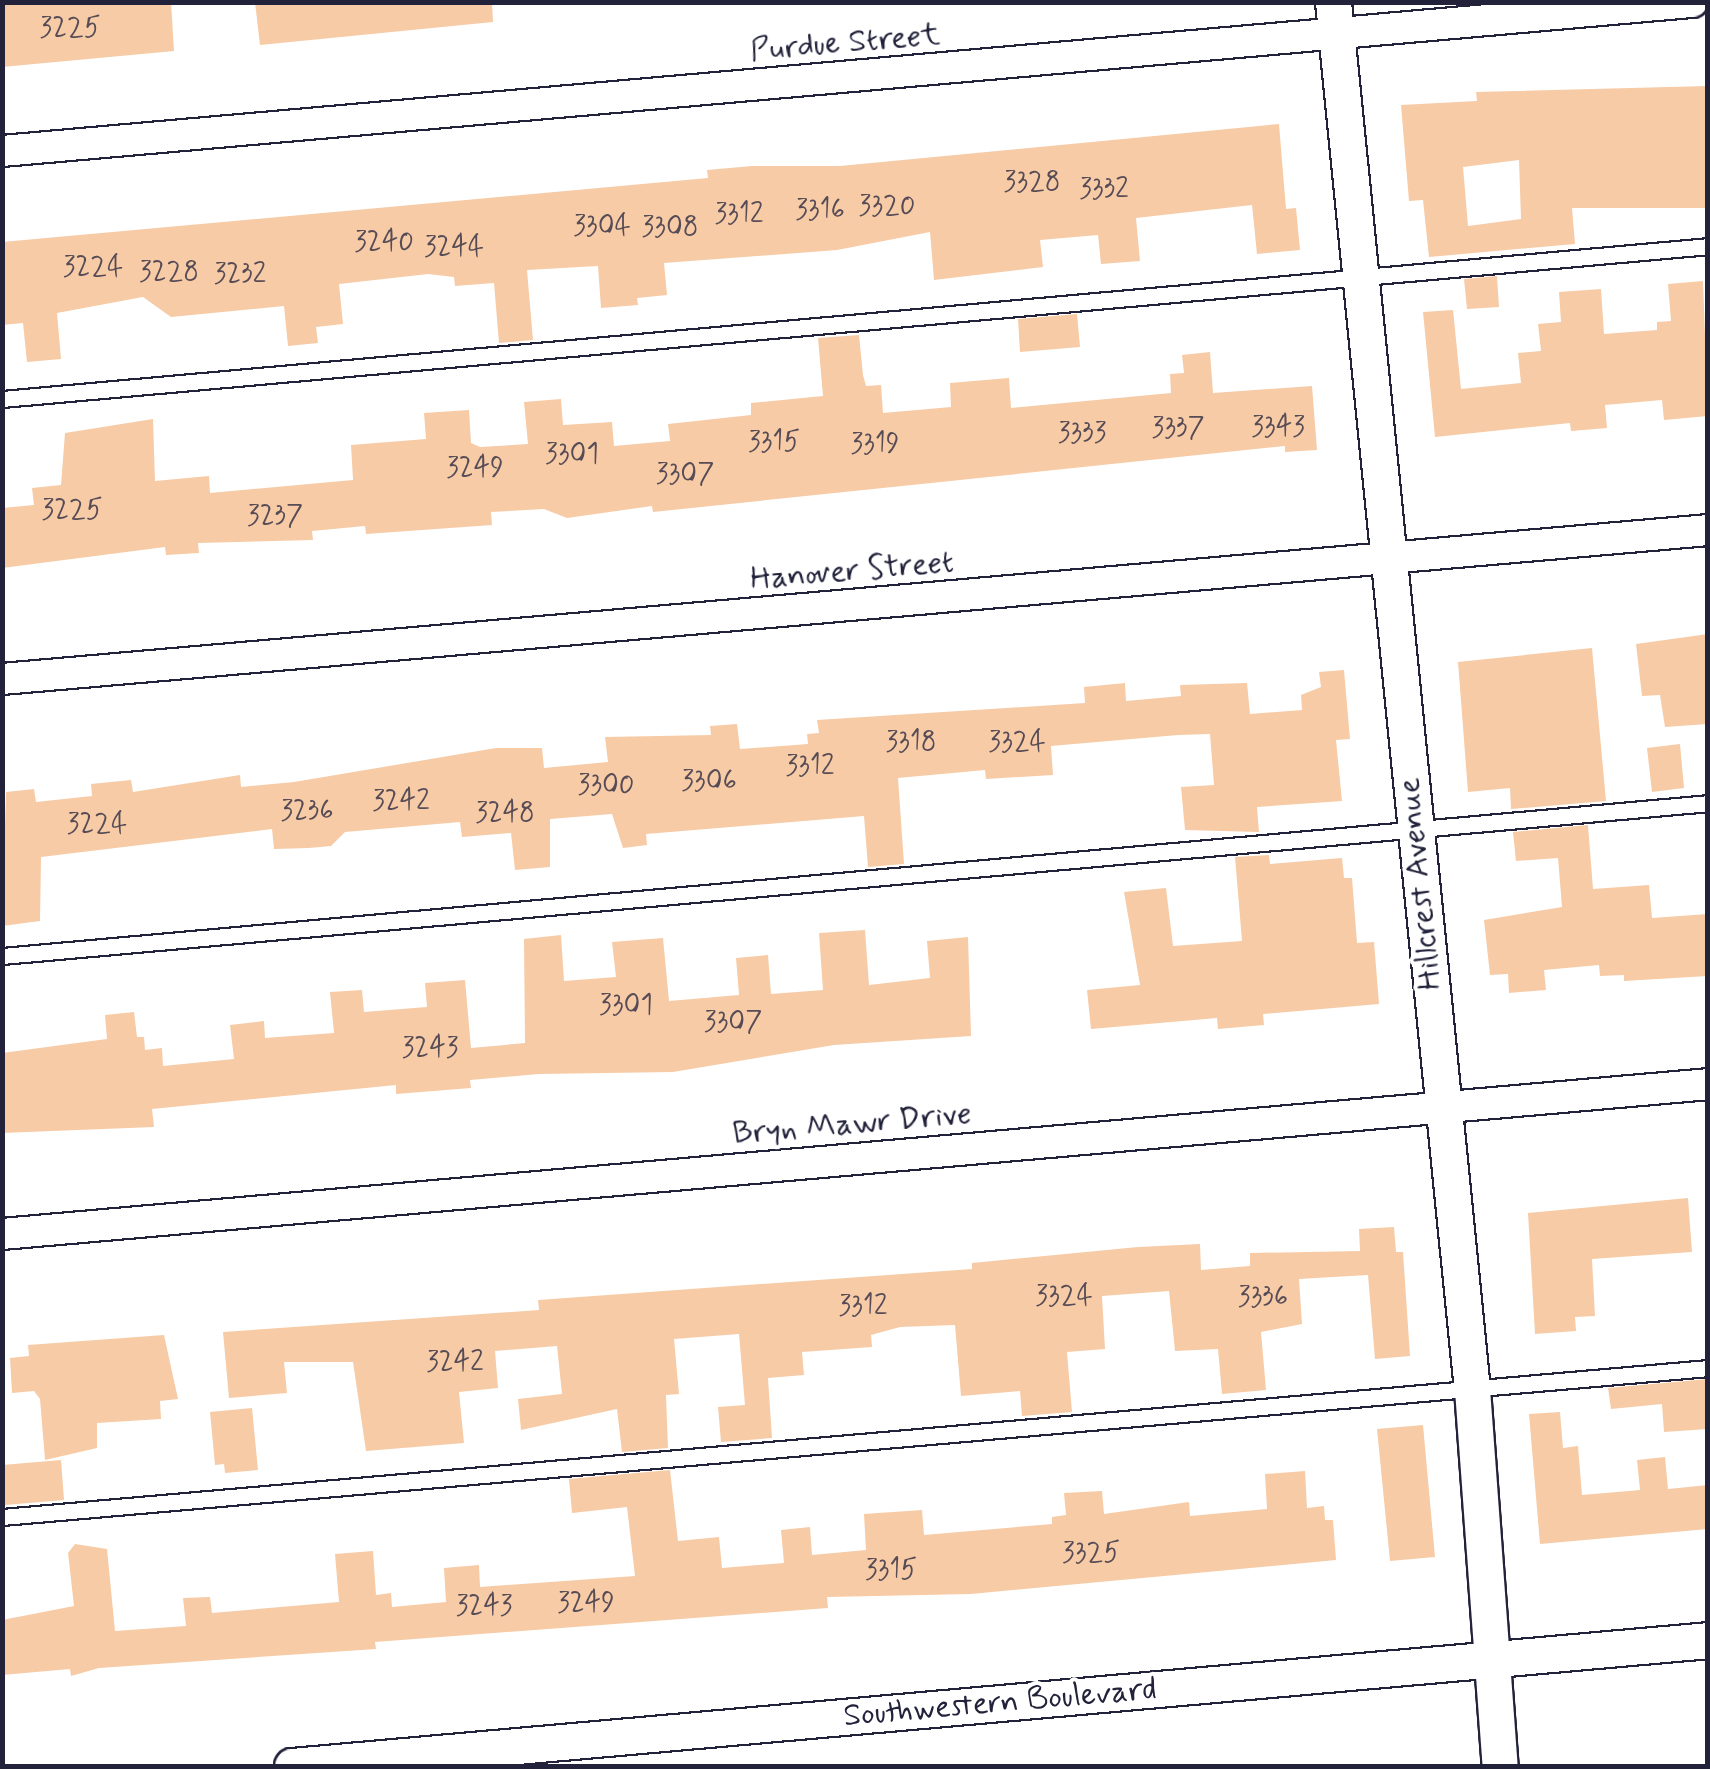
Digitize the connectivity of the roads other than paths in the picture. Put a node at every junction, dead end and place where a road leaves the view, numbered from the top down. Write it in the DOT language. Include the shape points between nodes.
graph roads {
  1 [pos="1692,2"];
  2 [pos="1335,19"];
  3 [pos="2,151"];
  4 [pos="1708,246"];
  5 [pos="1360,276"];
  6 [pos="2,399"];
  7 [pos="1708,530"];
  8 [pos="1389,560"];
  9 [pos="2,679"];
  10 [pos="1708,803"];
  11 [pos="1413,830"];
  12 [pos="2,956"];
  13 [pos="1708,1084"];
  14 [pos="1443,1107"];
  15 [pos="2,1234"];
  16 [pos="1708,1368"];
  17 [pos="1472,1389"];
  18 [pos="2,1517"];
  19 [pos="1708,1640"];
  20 [pos="1494,1658"];
  21 [pos="292,1766"];
  22 [pos="1500,1766"];
  1 -- 2 [label="street, Purdue Street"];
  2 -- 3 [label="street, Purdue Street"];
  2 -- 5 [label="street, Hillcrest Avenue"];
  4 -- 5 [label="lane"];
  5 -- 6 [label="lane"];
  5 -- 8 [label="street, Hillcrest Avenue"];
  7 -- 8 [label="street, Hanover Street"];
  8 -- 9 [label="street, Hanover Street"];
  8 -- 11 [label="street, Hillcrest Avenue"];
  10 -- 11 [label="lane"];
  11 -- 12 [label="lane"];
  11 -- 14 [label="street, Hillcrest Avenue"];
  13 -- 14 [label="street, Bryn Mawr Drive"];
  14 -- 15 [label="street, Bryn Mawr Drive"];
  14 -- 17 [label="street, Hillcrest Avenue"];
  16 -- 17 [label="lane"];
  17 -- 18 [label="lane"];
  17 -- 20 [label="street, Hillcrest Avenue"];
  19 -- 20 [label="street, Southwestern Boulevard"];
  20 -- 21 [label="street, Southwestern Boulevard"];
  20 -- 22 [label="street, Hillcrest Avenue"];
}
